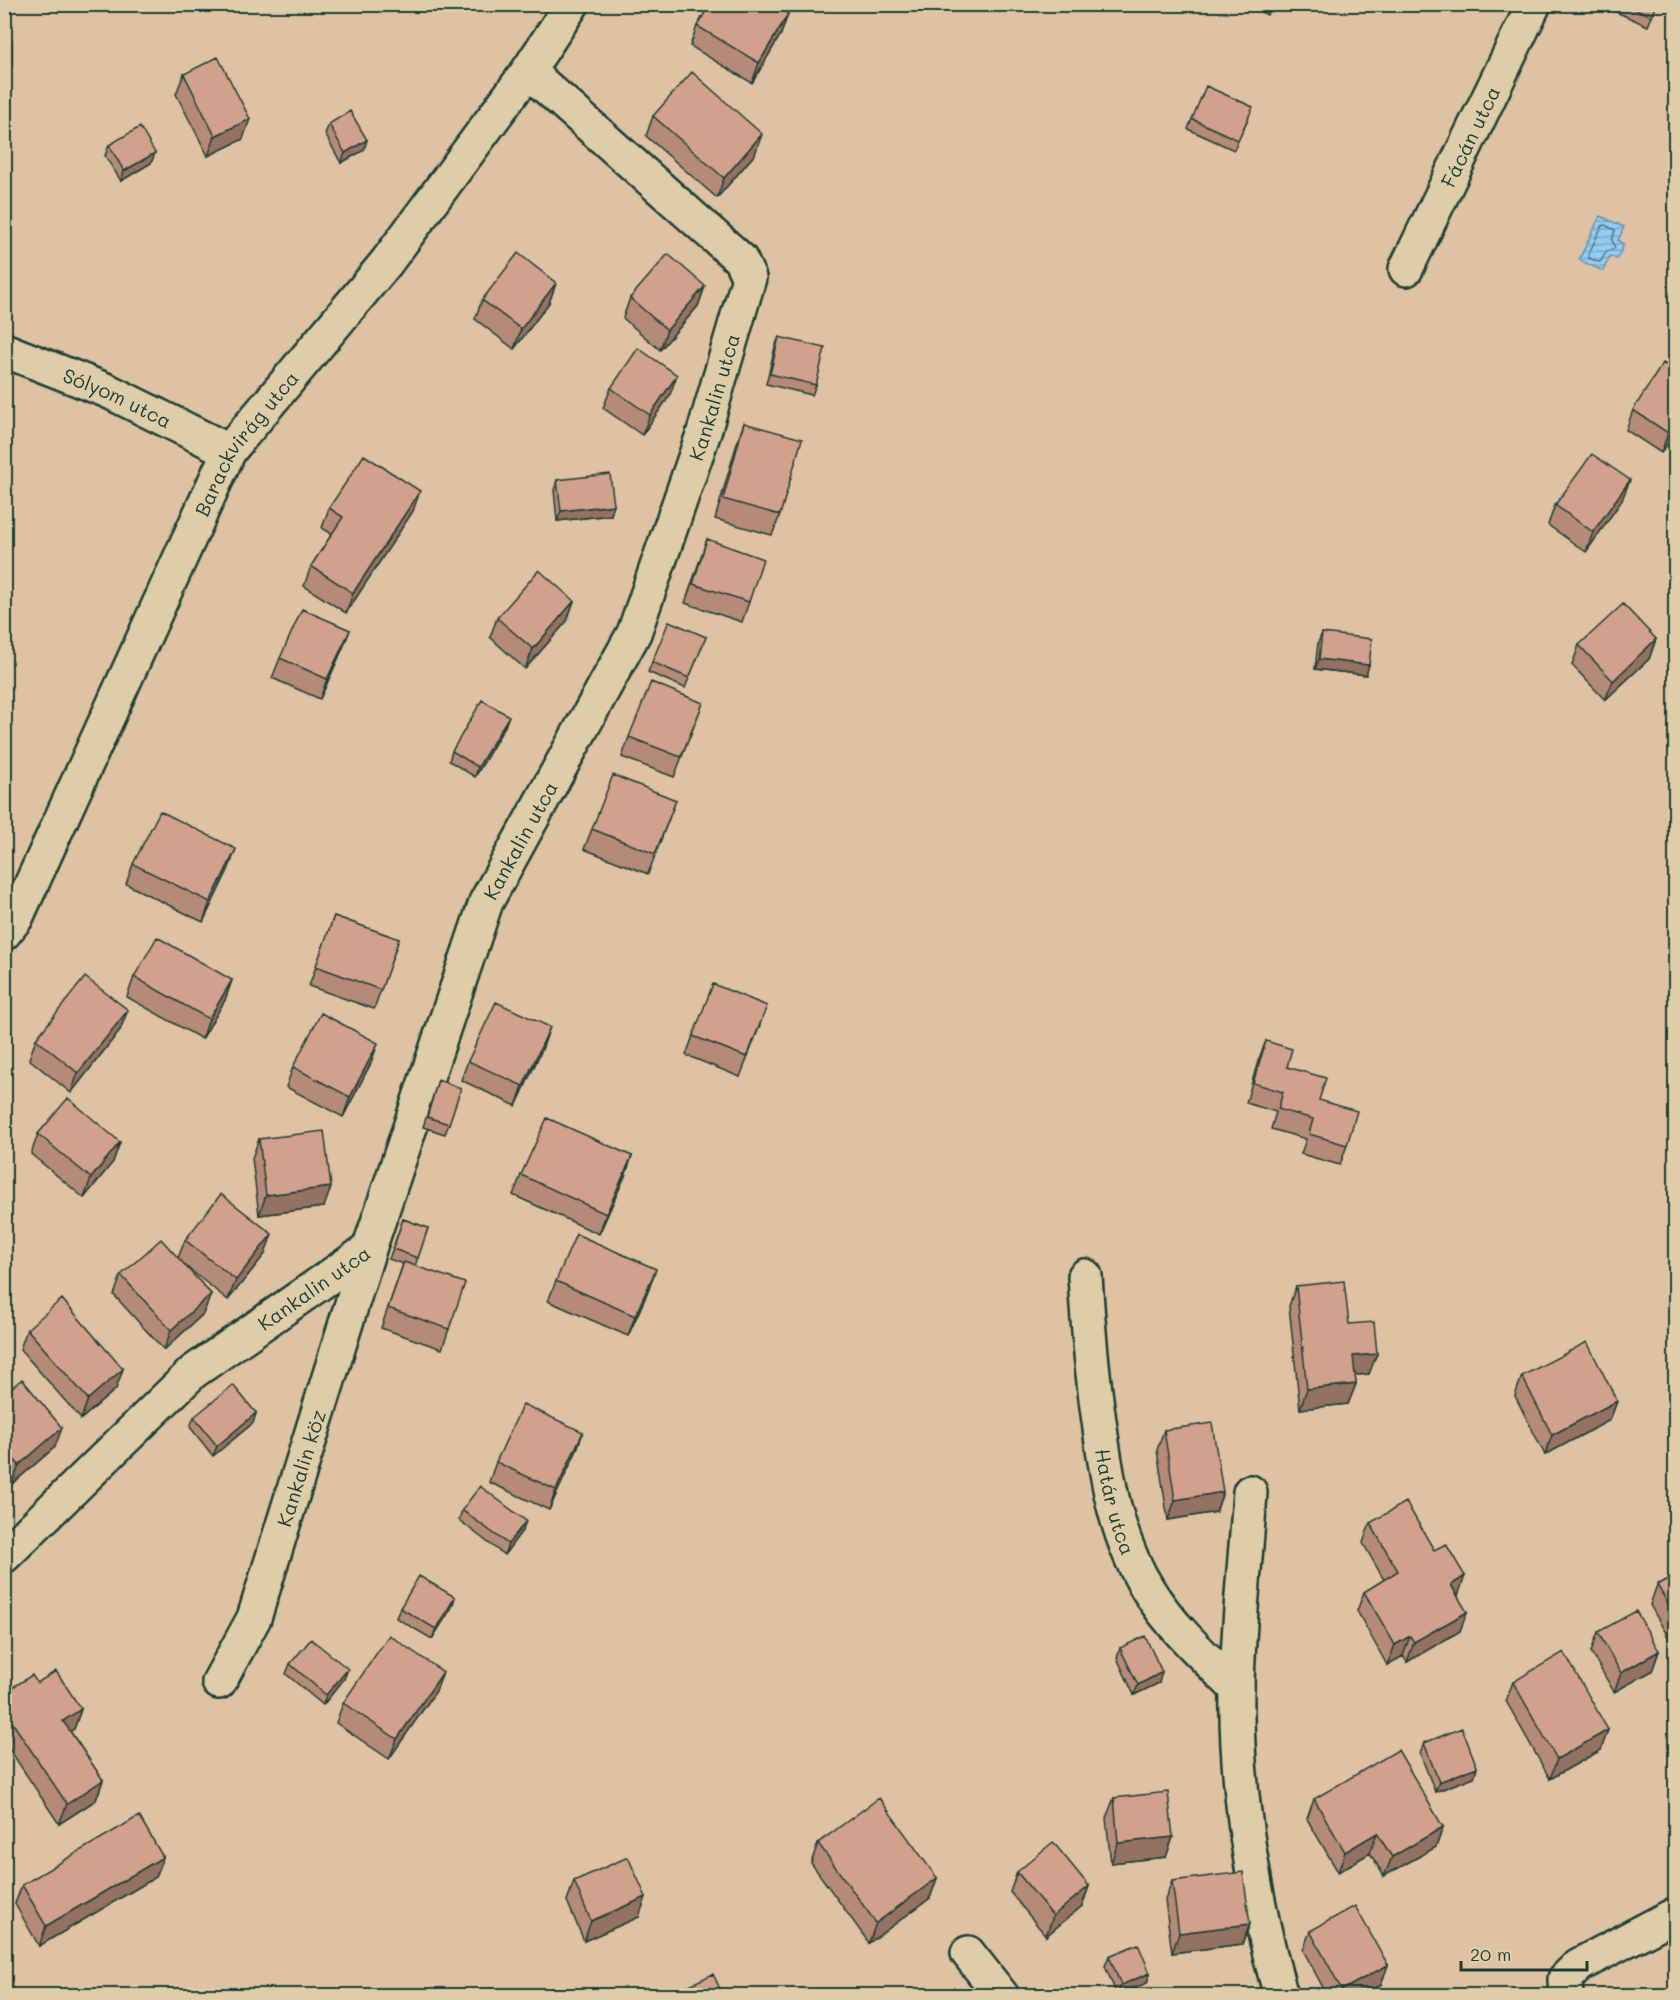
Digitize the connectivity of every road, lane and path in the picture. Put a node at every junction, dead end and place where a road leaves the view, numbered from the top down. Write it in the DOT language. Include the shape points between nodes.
graph roads {
  1 [pos="572,4"];
  2 [pos="1534,4"];
  3 [pos="528,71"];
  4 [pos="1406,269"];
  5 [pos="4,350"];
  6 [pos="229,451"];
  7 [pos="8,923"];
  8 [pos="369,1249"];
  9 [pos="1085,1276"];
  10 [pos="1250,1492"];
  11 [pos="4,1556"];
  12 [pos="219,1682"];
  13 [pos="1237,1689"];
  14 [pos="1676,1914"];
  15 [pos="968,1953"];
  16 [pos="1002,1995"];
  17 [pos="1281,1995"];
  18 [pos="1566,1995"];
  1 -- 3 [label="street, Barackvirág utca"];
  2 -- 4 [label="street, Fácán utca"];
  3 -- 6 [label="street, Barackvirág utca" via="386,263"];
  3 -- 8 [label="street, Kankalin utca" via="740,259 749,278 704,432 634,633 486,902"];
  5 -- 6 [label="street, Sólyom utca" via="108,391"];
  6 -- 7 [label="street, Barackvirág utca"];
  8 -- 11 [label="street, Kankalin utca" via="193,1372"];
  8 -- 12 [label="street, Kankalin köz" via="254,1618"];
  9 -- 13 [label="street, Határ utca" via="1089,1353 1102,1449 1114,1515 1126,1548 1149,1591 1180,1632"];
  10 -- 13 [label="street"];
  13 -- 17 [label="street" via="1241,1785 1255,1882"];
  14 -- 18 [label="street" via="1579,1965 1565,1979"];
  15 -- 16 [label="street"];
}
